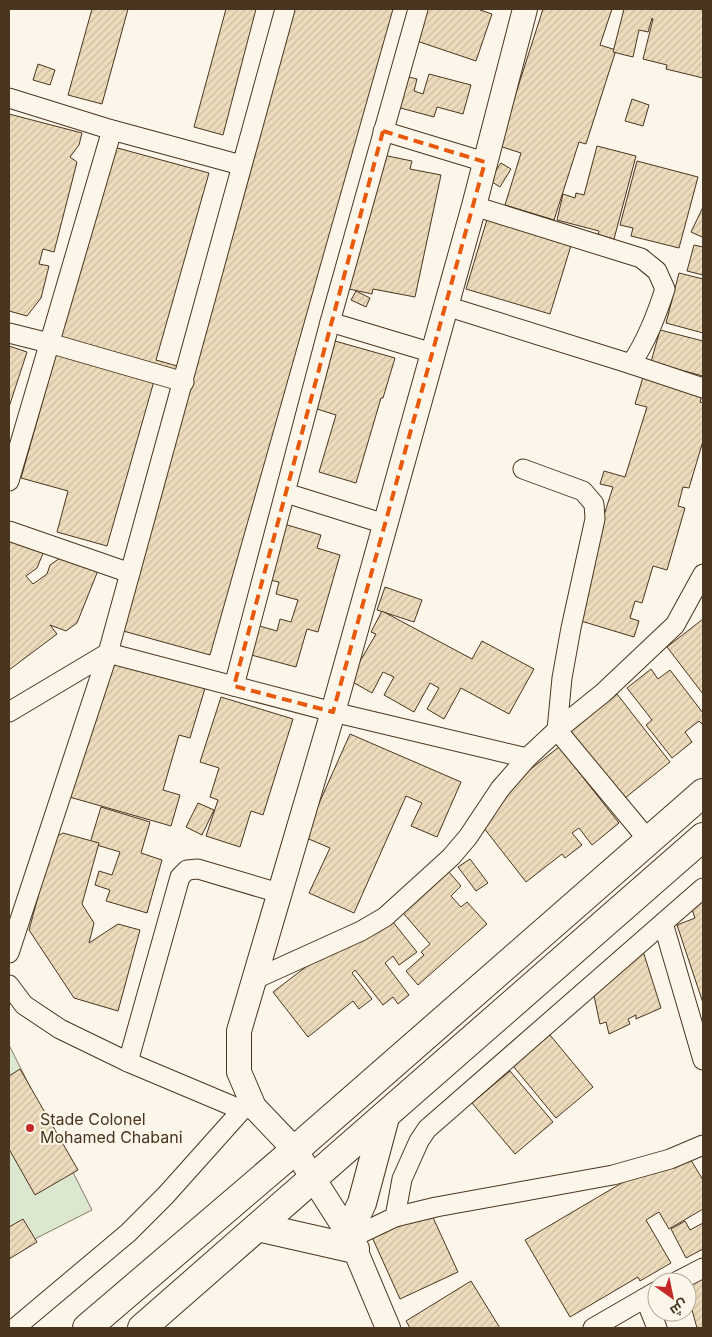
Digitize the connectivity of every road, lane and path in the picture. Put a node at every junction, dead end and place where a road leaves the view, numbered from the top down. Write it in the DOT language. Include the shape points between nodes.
graph roads {
  1 [pos="285,9"];
  2 [pos="418,9"];
  3 [pos="525,9"];
  4 [pos="9,98"];
  5 [pos="112,130"];
  6 [pos="383,131"];
  7 [pos="485,162"];
  8 [pos="241,165"];
  9 [pos="474,206"];
  10 [pos="446,306"];
  11 [pos="330,322"];
  12 [pos="9,333"];
  13 [pos="49,343"];
  14 [pos="433,353"];
  15 [pos="631,364"];
  16 [pos="184,382"];
  17 [pos="703,388"];
  18 [pos="523,469"];
  19 [pos="9,481"];
  20 [pos="286,493"];
  21 [pos="385,524"];
  22 [pos="9,531"];
  23 [pos="130,573"];
  24 [pos="703,574"];
  25 [pos="108,653"];
  26 [pos="234,686"];
  27 [pos="9,712"];
  28 [pos="333,712"];
  29 [pos="557,730"];
  30 [pos="527,758"];
  31 [pos="703,794"];
  32 [pos="703,838"];
  33 [pos="649,841"];
  34 [pos="703,888"];
  35 [pos="279,893"];
  36 [pos="663,923"];
  37 [pos="9,953"];
  38 [pos="253,980"];
  39 [pos="9,985"];
  40 [pos="703,1060"];
  41 [pos="128,1062"];
  42 [pos="248,1109"];
  43 [pos="385,1117"];
  44 [pos="703,1145"];
  45 [pos="295,1150"];
  46 [pos="314,1178"];
  47 [pos="395,1217"];
  48 [pos="258,1228"];
  49 [pos="351,1240"];
  50 [pos="647,1297"];
  51 [pos="15,1328"];
  52 [pos="87,1328"];
  53 [pos="142,1328"];
  54 [pos="388,1328"];
  55 [pos="593,1328"];
  1 -- 8 [label="street"];
  2 -- 6 [label="street"];
  3 -- 7 [label="street"];
  4 -- 5 [label="street"];
  5 -- 8 [label="street"];
  5 -- 13 [label="street"];
  6 -- 7 [label="street"];
  6 -- 11 [label="street"];
  7 -- 9 [label="street"];
  8 -- 16 [label="street"];
  9 -- 10 [label="street"];
  9 -- 15 [label="street" via="641,258 657,270 666,289 656,318"];
  10 -- 14 [label="street"];
  10 -- 15 [label="street"];
  11 -- 14 [label="street"];
  11 -- 20 [label="street"];
  12 -- 13 [label="street"];
  13 -- 16 [label="street"];
  13 -- 19 [label="street"];
  14 -- 21 [label="street"];
  15 -- 17 [label="street"];
  16 -- 23 [label="street"];
  18 -- 29 [label="street" via="583,491 594,504 595,519 562,678"];
  20 -- 21 [label="street"];
  20 -- 26 [label="street"];
  21 -- 28 [label="street"];
  22 -- 23 [label="street"];
  23 -- 25 [label="street"];
  24 -- 29 [label="street" via="675,625 603,693"];
  25 -- 26 [label="street"];
  25 -- 27 [label="street"];
  25 -- 37 [label="street"];
  26 -- 28 [label="street"];
  28 -- 30 [label="street"];
  28 -- 35 [label="street"];
  29 -- 30 [label="street"];
  29 -- 33 [label="street"];
  30 -- 38 [label="street" via="500,789 452,857 385,916"];
  31 -- 33 [label="main road"];
  32 -- 43 [label="main road"];
  33 -- 45 [label="main road"];
  34 -- 36 [label="street"];
  35 -- 38 [label="street"];
  35 -- 41 [label="street" via="198,869 187,870 180,877"];
  36 -- 40 [label="street"];
  36 -- 47 [label="street" via="427,1130 402,1179"];
  38 -- 42 [label="street" via="239,1031 239,1072"];
  39 -- 41 [label="street" via="24,1005 60,1029"];
  41 -- 42 [label="street"];
  42 -- 45 [label="street"];
  42 -- 51 [label="street" via="128,1233"];
  43 -- 46 [label="main road"];
  43 -- 49 [label="main road"];
  44 -- 47 [label="street" via="670,1159 613,1175"];
  45 -- 46 [label="street"];
  45 -- 52 [label="main road"];
  46 -- 48 [label="main road"];
  46 -- 49 [label="street"];
  47 -- 49 [label="street"];
  48 -- 49 [label="main road"];
  48 -- 53 [label="main road"];
  49 -- 54 [label="street"];
  50 -- 55 [label="street"];
}
